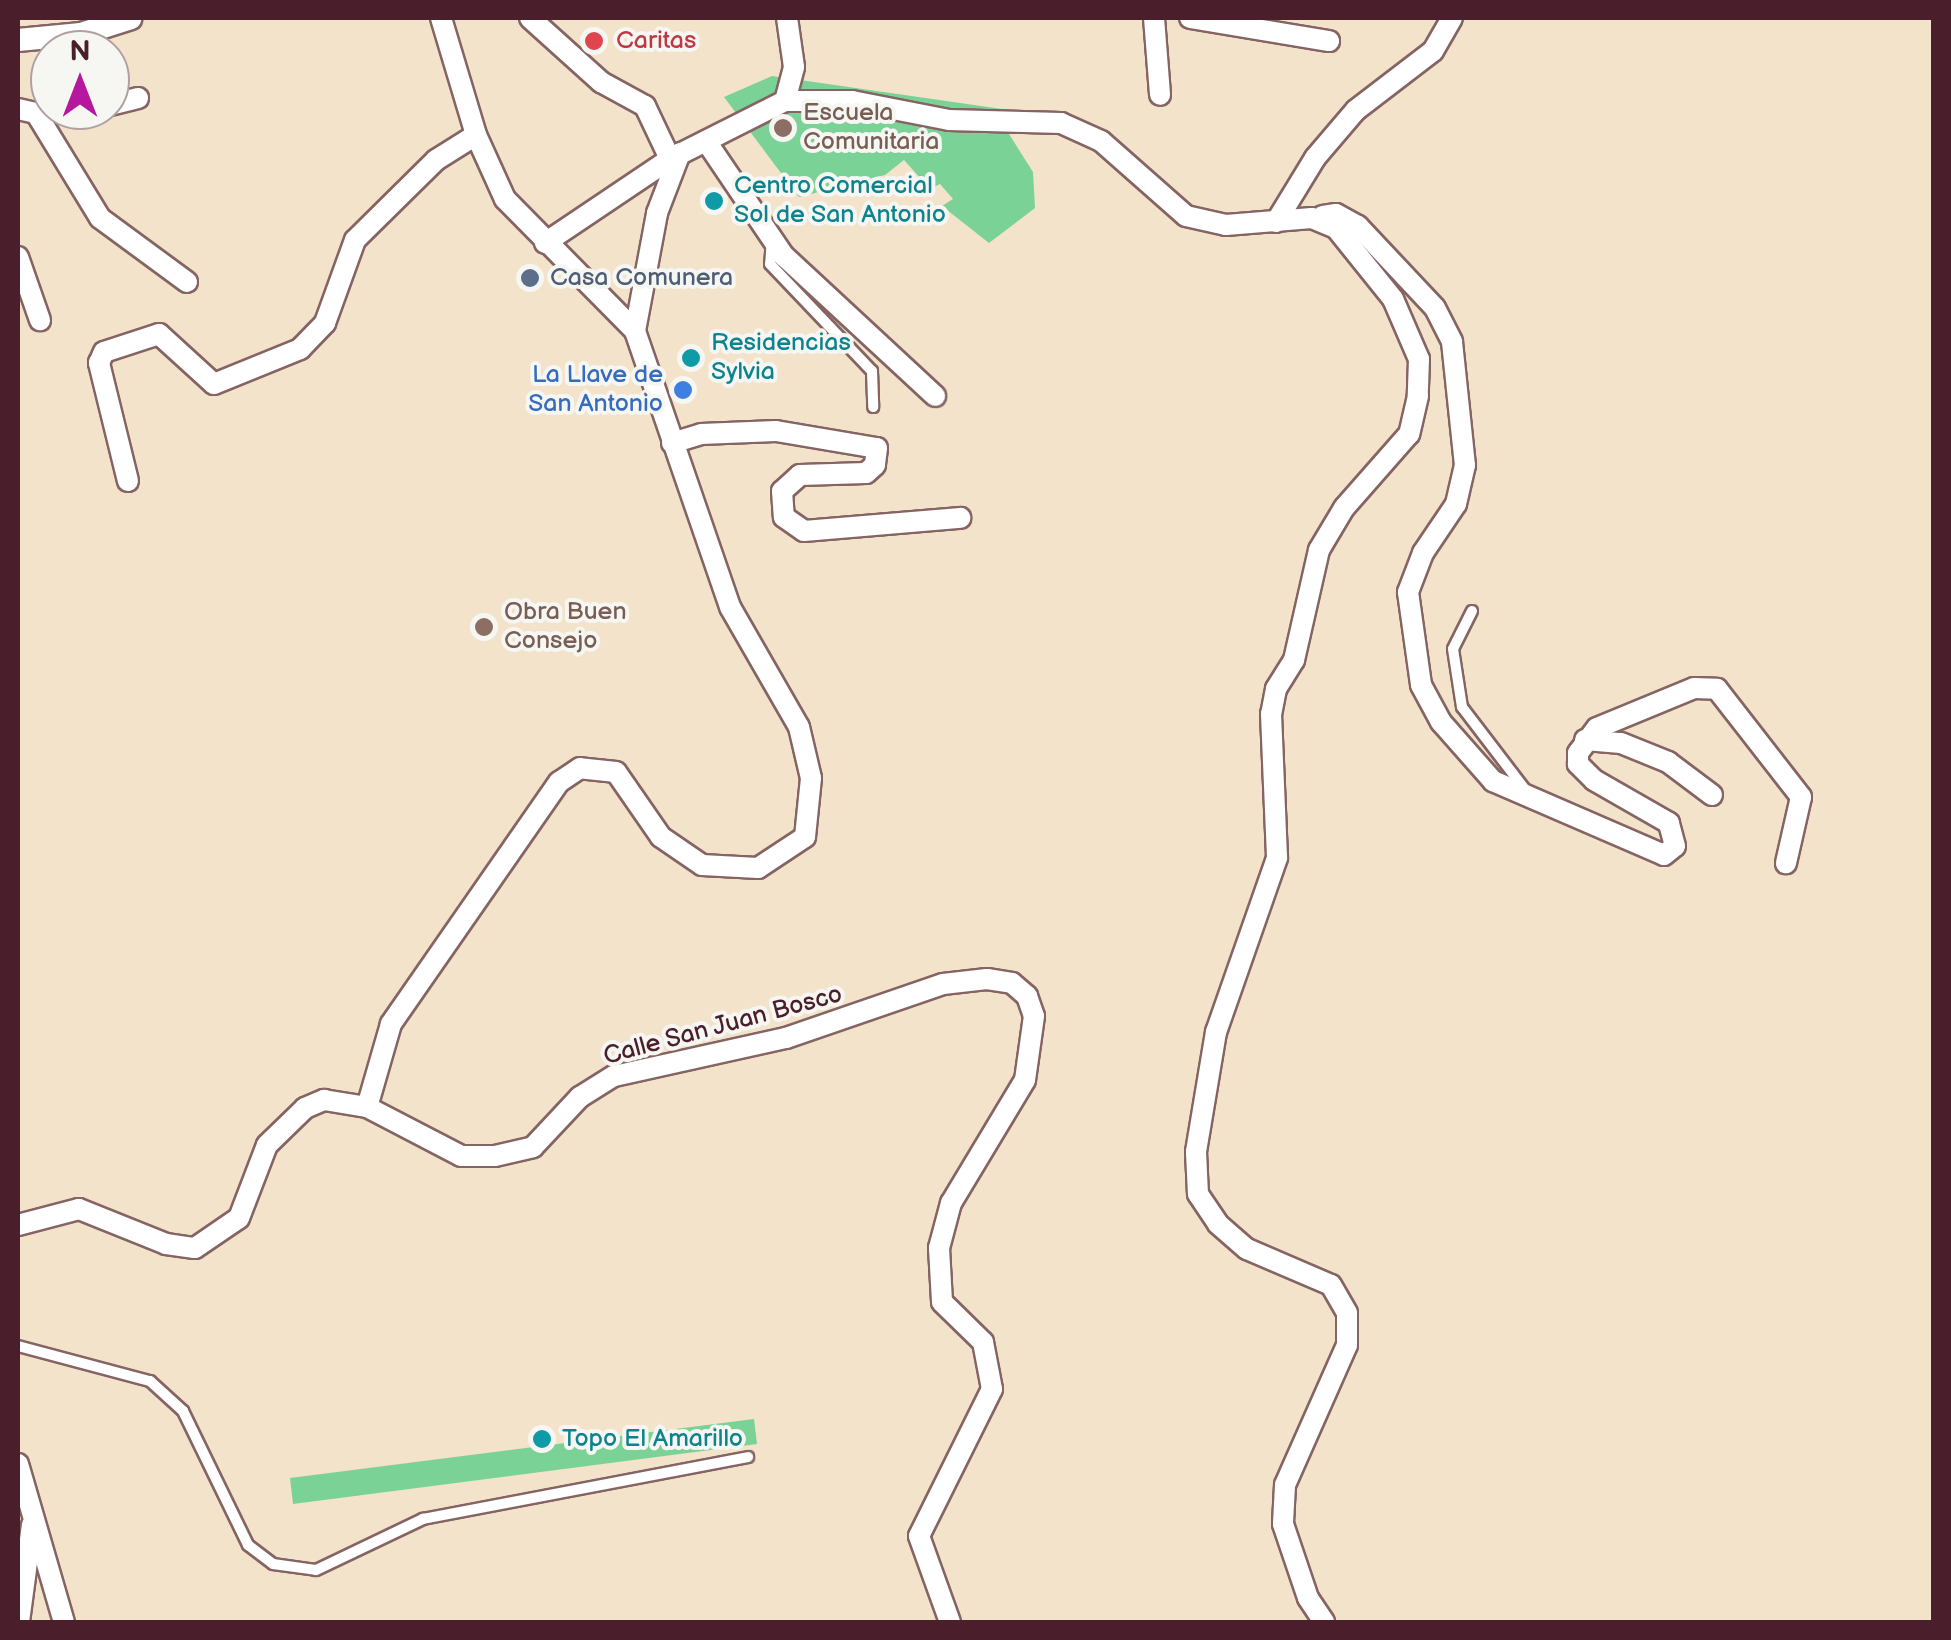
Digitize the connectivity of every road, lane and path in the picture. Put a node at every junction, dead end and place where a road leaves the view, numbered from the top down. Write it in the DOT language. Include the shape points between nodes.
graph roads {
  1 [pos="132,18"];
  2 [pos="441,18"];
  3 [pos="530,18"];
  4 [pos="1154,18"];
  5 [pos="1190,18"];
  6 [pos="1452,18"];
  7 [pos="795,21"];
  8 [pos="18,40"];
  9 [pos="1329,41"];
  10 [pos="1160,95"];
  11 [pos="138,98"];
  12 [pos="130,100"];
  13 [pos="784,100"];
  14 [pos="27,111"];
  15 [pos="476,135"];
  16 [pos="706,140"];
  17 [pos="675,156"];
  18 [pos="1312,218"];
  19 [pos="1276,222"];
  20 [pos="772,237"];
  21 [pos="545,243"];
  22 [pos="18,256"];
  23 [pos="186,282"];
  24 [pos="40,320"];
  25 [pos="635,332"];
  26 [pos="935,396"];
  27 [pos="874,407"];
  28 [pos="672,442"];
  29 [pos="128,481"];
  30 [pos="960,518"];
  31 [pos="1472,611"];
  32 [pos="1585,740"];
  33 [pos="1712,795"];
  34 [pos="1532,801"];
  35 [pos="1786,863"];
  36 [pos="367,1106"];
  37 [pos="18,1225"];
  38 [pos="18,1346"];
  39 [pos="748,1457"];
  40 [pos="18,1464"];
  41 [pos="34,1513"];
  42 [pos="19,1622"];
  43 [pos="64,1622"];
  44 [pos="950,1622"];
  45 [pos="1324,1622"];
  1 -- 8 [label="street" via="82,34"];
  2 -- 15 [label="street"];
  3 -- 17 [label="street" via="602,82 644,106"];
  4 -- 10 [label="street"];
  5 -- 9 [label="street"];
  6 -- 19 [label="street" via="1433,51 1356,110 1314,158"];
  7 -- 13 [label="street" via="794,67"];
  11 -- 12 [label="street"];
  13 -- 16 [label="street"];
  13 -- 19 [label="street" via="852,101 949,120 1061,123 1101,142 1186,216 1226,225"];
  14 -- 23 [label="street" via="100,218"];
  15 -- 21 [label="street" via="506,199"];
  15 -- 29 [label="street" via="436,160 354,240 324,323 300,349 214,384 159,334 104,352 99,364"];
  16 -- 17 [label="street"];
  16 -- 20 [label="street"];
  17 -- 21 [label="street"];
  17 -- 25 [label="street"];
  18 -- 19 [label="street"];
  18 -- 34 [label="street" via="1336,214 1358,226 1435,308 1452,342 1465,464 1456,504 1422,552 1408,592 1421,684 1441,722 1493,781"];
  18 -- 45 [label="street" via="1336,228 1393,299 1419,359 1418,396 1410,434 1344,508 1319,550 1294,660 1276,689 1271,714 1277,858 1216,1032 1196,1152 1198,1194 1218,1224 1247,1248 1332,1285 1348,1313 1346,1345 1284,1485 1283,1524 1308,1598"];
  20 -- 26 [label="street"];
  20 -- 27 [label="lane" via="770,264 872,370"];
  21 -- 25 [label="street"];
  22 -- 24 [label="street"];
  25 -- 28 [label="street"];
  28 -- 30 [label="street" via="776,431 877,448 875,466 866,473 800,475 782,491 784,517 804,531"];
  28 -- 36 [label="street" via="730,607 799,727 811,778 805,836 758,868 702,864 661,836 616,772 580,768 559,782 391,1024"];
  31 -- 34 [label="lane" via="1452,649 1462,707"];
  32 -- 33 [label="street" via="1621,743 1668,762"];
  32 -- 34 [label="street" via="1578,764 1669,822 1675,846 1664,854 1642,849"];
  32 -- 35 [label="street" via="1694,688 1717,689 1801,797"];
  36 -- 37 [label="street, Calle San Juan Bosco" via="324,1100 305,1108 267,1144 239,1218 195,1248 166,1244 78,1209"];
  36 -- 44 [label="street, Calle San Juan Bosco" via="461,1156 496,1156 533,1147 580,1098 614,1076 786,1038 943,984 987,979 1012,983 1027,996 1034,1029 1025,1080 952,1203 940,1248 942,1302 982,1342 992,1389 919,1536"];
  38 -- 39 [label="lane" via="150,1381 183,1411 248,1545 287,1566 316,1570 423,1518"];
  40 -- 41 [label="street"];
  41 -- 42 [label="street"];
  41 -- 43 [label="street"];
}
